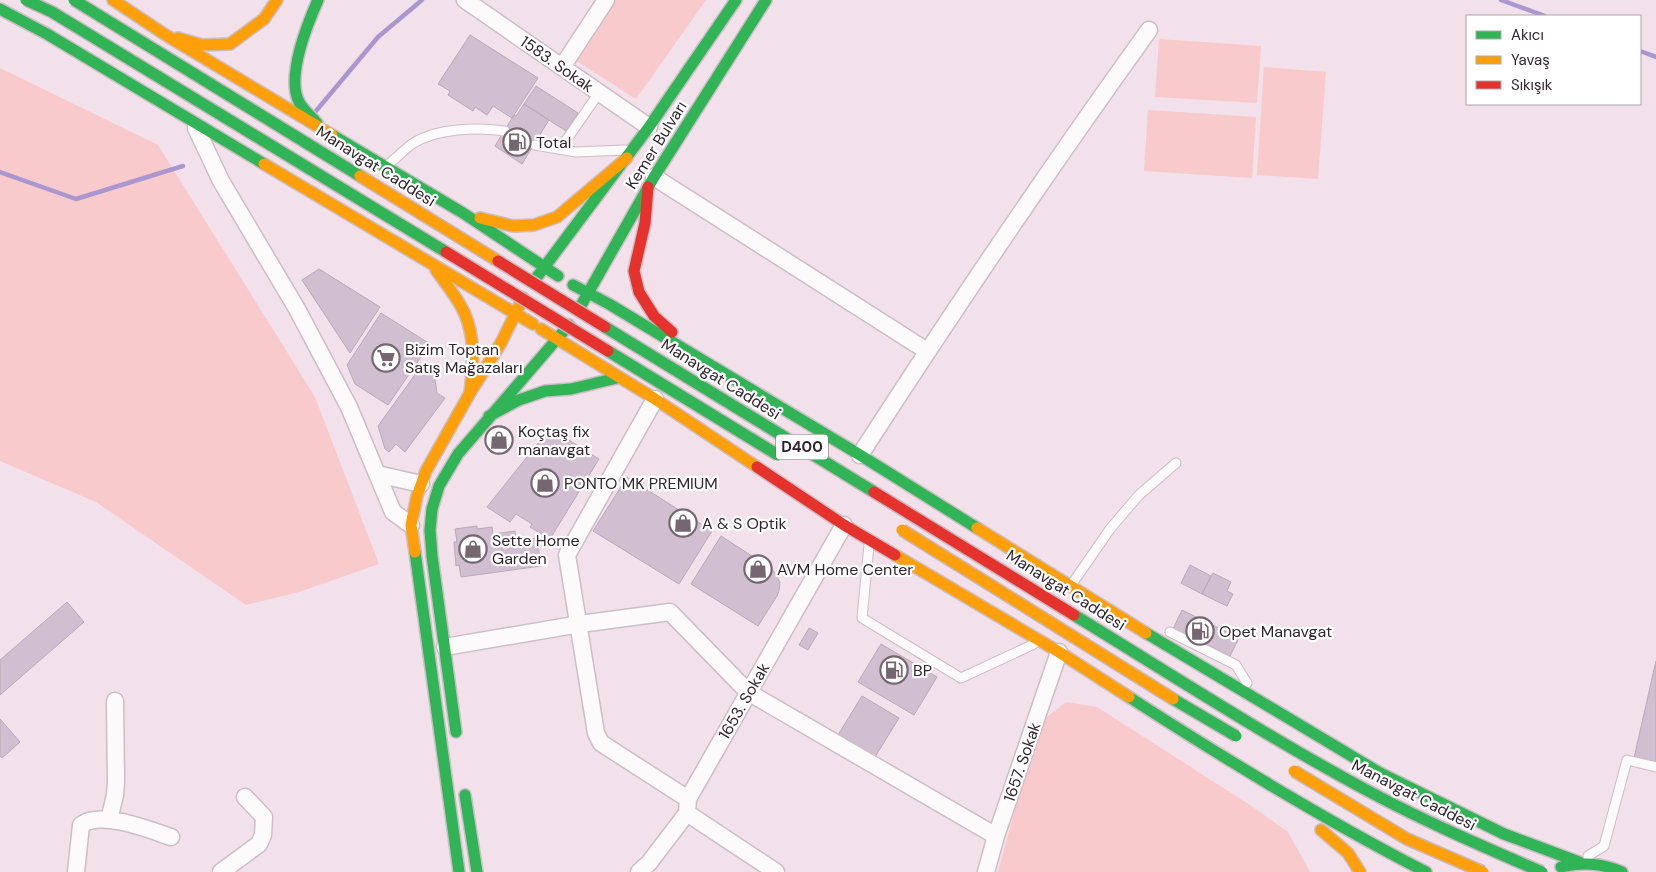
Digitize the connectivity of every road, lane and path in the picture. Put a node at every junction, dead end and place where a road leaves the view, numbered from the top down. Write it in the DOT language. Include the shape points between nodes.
graph roads {
  1 [pos="26,0"];
  2 [pos="74,0"];
  3 [pos="113,0"];
  4 [pos="277,0"];
  5 [pos="318,0"];
  6 [pos="465,0"];
  7 [pos="606,0"];
  8 [pos="736,0"];
  9 [pos="766,0"];
  10 [pos="0,9"];
  11 [pos="1149,30"];
  12 [pos="164,34"];
  13 [pos="562,67"];
  14 [pos="599,93"];
  15 [pos="194,124"];
  16 [pos="320,126"];
  17 [pos="649,127"];
  18 [pos="505,131"];
  19 [pos="535,145"];
  20 [pos="560,149"];
  21 [pos="630,154"];
  22 [pos="386,167"];
  23 [pos="651,182"];
  24 [pos="463,213"];
  25 [pos="433,264"];
  26 [pos="544,267"];
  27 [pos="558,276"];
  28 [pos="573,285"];
  29 [pos="530,286"];
  30 [pos="588,293"];
  31 [pos="578,310"];
  32 [pos="516,314"];
  33 [pos="569,325"];
  34 [pos="537,327"];
  35 [pos="557,339"];
  36 [pos="927,351"];
  37 [pos="707,363"];
  38 [pos="618,378"];
  39 [pos="470,393"];
  40 [pos="655,400"];
  41 [pos="490,416"];
  42 [pos="860,455"];
  43 [pos="788,462"];
  44 [pos="1176,463"];
  45 [pos="377,474"];
  46 [pos="421,484"];
  47 [pos="844,524"];
  48 [pos="411,525"];
  49 [pos="896,526"];
  50 [pos="870,540"];
  51 [pos="1070,586"];
  52 [pos="580,624"];
  53 [pos="1141,630"];
  54 [pos="1039,641"];
  55 [pos="445,647"];
  56 [pos="1060,652"];
  57 [pos="748,692"];
  58 [pos="1256,698"];
  59 [pos="115,701"];
  60 [pos="458,740"];
  61 [pos="1242,740"];
  62 [pos="1284,764"];
  63 [pos="1238,767"];
  64 [pos="1656,767"];
  65 [pos="464,787"];
  66 [pos="245,797"];
  67 [pos="688,806"];
  68 [pos="109,820"];
  69 [pos="996,836"];
  70 [pos="171,837"];
  71 [pos="1579,862"];
  72 [pos="76,872"];
  73 [pos="221,872"];
  74 [pos="459,872"];
  75 [pos="477,872"];
  76 [pos="639,872"];
  77 [pos="776,872"];
  78 [pos="986,872"];
  79 [pos="1360,872"];
  80 [pos="1426,872"];
  81 [pos="1482,872"];
  82 [pos="1542,872"];
  83 [pos="1547,872"];
  84 [pos="1622,872"];
  1 -- 43 [label="main road, D400, bridge" via="60,17"];
  2 -- 82 [label="main road, Manavgat Caddesi / D400, bridge" via="1286,745 1456,836"];
  3 -- 12 [label="main road"];
  4 -- 12 [label="main road" via="264,19 230,44 202,46"];
  5 -- 16 [label="main road" via="298,54 296,84 298,101"];
  6 -- 13 [label="street, 1583. Sokak"];
  7 -- 13 [label="street"];
  8 -- 17 [label="main road, Kemer Bulvarı"];
  9 -- 23 [label="main road, Kemer Bulvarı"];
  10 -- 15 [label="main road"];
  11 -- 36 [label="street"];
  12 -- 16 [label="main road"];
  13 -- 14 [label="street, 1583. Sokak"];
  14 -- 17 [label="street, 1583. Sokak"];
  14 -- 20 [label="lane"];
  15 -- 25 [label="main road"];
  15 -- 45 [label="street" via="221,181 297,309 349,407"];
  16 -- 22 [label="main road"];
  17 -- 21 [label="main road, Kemer Bulvarı"];
  18 -- 22 [label="lane" via="438,132 413,144"];
  19 -- 20 [label="lane"];
  20 -- 21 [label="lane"];
  21 -- 24 [label="main road" via="557,217 534,225 513,226"];
  21 -- 26 [label="main road, Kemer Bulvarı"];
  22 -- 24 [label="main road"];
  23 -- 30 [label="main road, Kemer Bulvarı"];
  23 -- 36 [label="street"];
  23 -- 37 [label="main road" via="634,271 639,292 654,316"];
  24 -- 26 [label="main road"];
  25 -- 32 [label="main road"];
  25 -- 39 [label="main road" via="464,312 471,331 474,362"];
  26 -- 27 [label="main road"];
  26 -- 29 [label="main road, Kemer Bulvarı"];
  27 -- 28 [label="main road"];
  27 -- 29 [label="main road" via="541,277"];
  28 -- 30 [label="main road"];
  28 -- 31 [label="main road" via="579,301"];
  29 -- 32 [label="main road"];
  29 -- 34 [label="main road" via="524,308 527,317"];
  30 -- 31 [label="main road, Kemer Bulvarı"];
  30 -- 37 [label="main road"];
  31 -- 33 [label="main road"];
  32 -- 34 [label="main road"];
  32 -- 39 [label="main road"];
  33 -- 34 [label="main road" via="551,331"];
  33 -- 35 [label="main road"];
  34 -- 35 [label="main road"];
  35 -- 38 [label="main road"];
  35 -- 41 [label="main road"];
  36 -- 42 [label="street"];
  37 -- 42 [label="main road"];
  38 -- 40 [label="main road"];
  38 -- 41 [label="main road" via="545,391 519,400"];
  39 -- 46 [label="main road"];
  40 -- 47 [label="main road"];
  40 -- 52 [label="street" via="567,556"];
  41 -- 55 [label="main road" via="458,454 439,486 432,509 430,530"];
  42 -- 51 [label="main road"];
  44 -- 51 [label="lane" via="1139,495 1110,529"];
  45 -- 46 [label="street"];
  45 -- 48 [label="street" via="393,512"];
  46 -- 48 [label="main road"];
  47 -- 50 [label="main road"];
  47 -- 57 [label="street, 1653. Sokak"];
  48 -- 74 [label="main road"];
  49 -- 61 [label="main road, bridge"];
  50 -- 54 [label="main road"];
  50 -- 54 [label="lane" via="862,618 961,678"];
  51 -- 53 [label="main road"];
  52 -- 55 [label="street"];
  52 -- 57 [label="street" via="670,612"];
  52 -- 67 [label="street" via="596,733 601,743"];
  53 -- 58 [label="main road"];
  53 -- 58 [label="lane" via="1166,631 1236,665"];
  54 -- 56 [label="main road"];
  55 -- 60 [label="main road"];
  56 -- 63 [label="main road"];
  56 -- 69 [label="street, 1657. Sokak"];
  57 -- 67 [label="street, 1653. Sokak"];
  57 -- 69 [label="street"];
  58 -- 71 [label="main road" via="1380,772 1504,834"];
  59 -- 68 [label="street" via="116,781"];
  62 -- 81 [label="main road, bridge" via="1407,839"];
  63 -- 79 [label="main road" via="1343,846"];
  63 -- 80 [label="main road"];
  64 -- 71 [label="lane" via="1627,760 1604,846"];
  65 -- 75 [label="main road"];
  66 -- 73 [label="street" via="264,817 263,835 259,844"];
  67 -- 76 [label="street, 1653. Sokak" via="649,863"];
  67 -- 77 [label="street"];
  68 -- 70 [label="street"];
  68 -- 72 [label="street" via="87,821 81,825"];
  69 -- 78 [label="street, 1657. Sokak"];
  71 -- 83 [label="main road"];
  71 -- 84 [label="main road" via="1607,864"];
}
